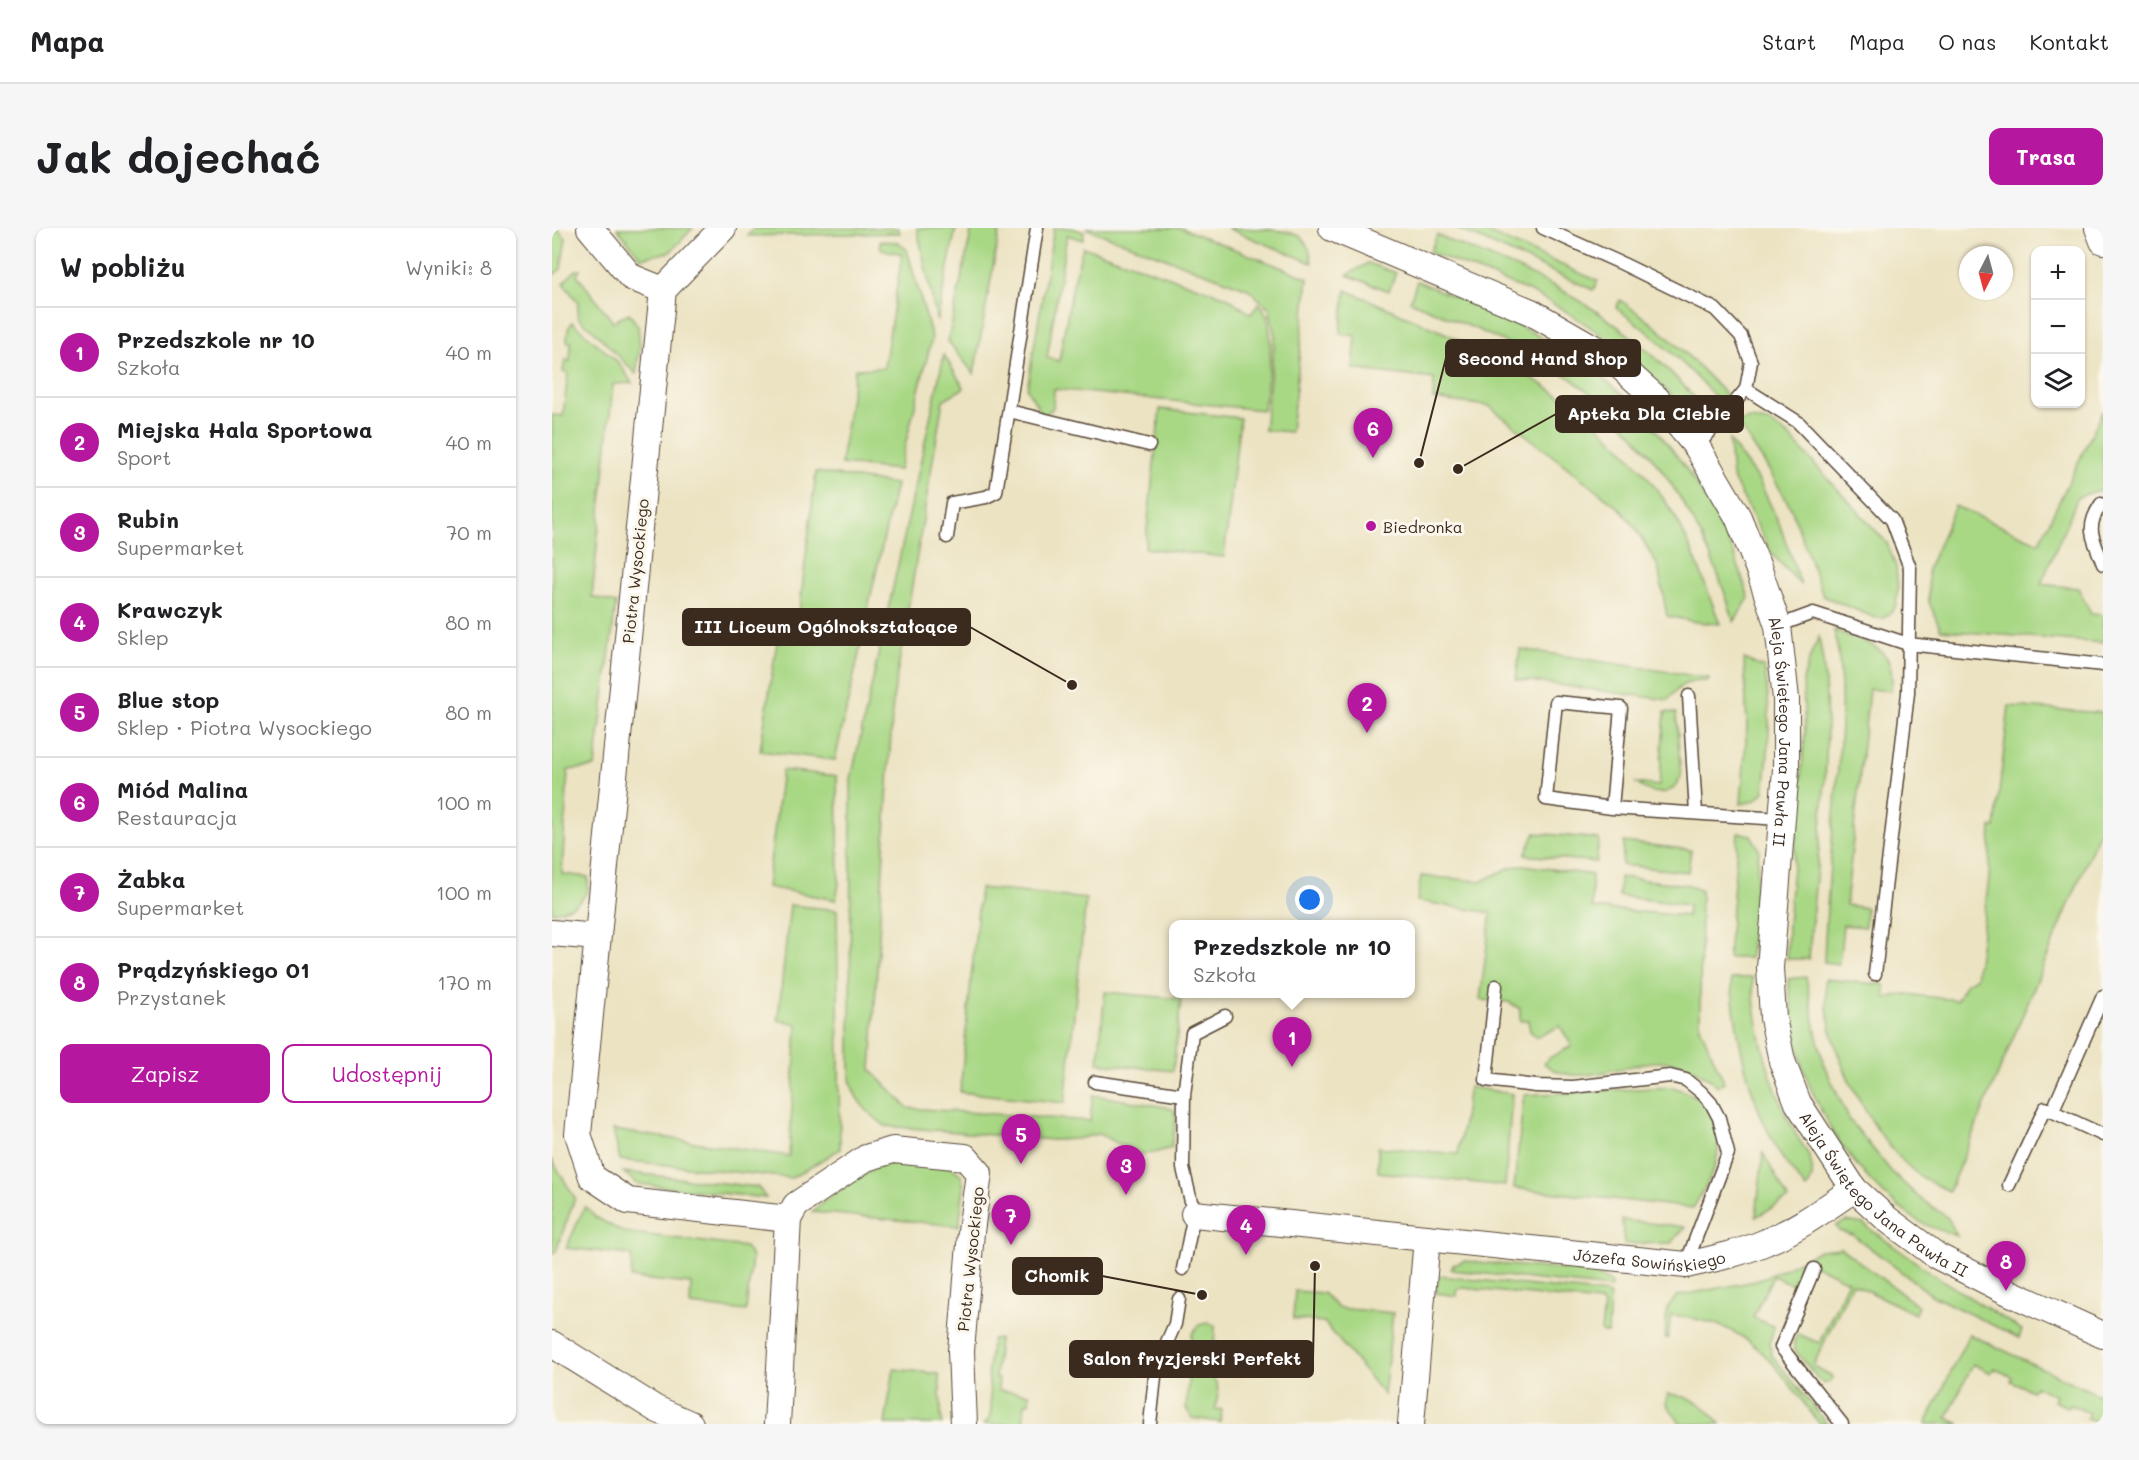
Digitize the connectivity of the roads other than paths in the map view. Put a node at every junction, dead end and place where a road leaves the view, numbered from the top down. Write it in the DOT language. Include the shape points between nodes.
graph roads {
  1 [pos="590,228"];
  2 [pos="723,228"];
  3 [pos="1037,228"];
  4 [pos="1332,228"];
  5 [pos="1544,228"];
  6 [pos="2098,228"];
  7 [pos="2103,240"];
  8 [pos="663,291"];
  9 [pos="1746,389"];
  10 [pos="1009,411"];
  11 [pos="1149,446"];
  12 [pos="1697,447"];
  13 [pos="2101,504"];
  14 [pos="947,537"];
  15 [pos="2103,564"];
  16 [pos="1778,626"];
  17 [pos="1908,644"];
  18 [pos="2103,665"];
  19 [pos="1689,696"];
  20 [pos="1612,808"];
  21 [pos="1696,813"];
  22 [pos="1780,819"];
  23 [pos="552,933"];
  24 [pos="597,937"];
  25 [pos="1875,974"];
  26 [pos="1496,986"];
  27 [pos="2103,996"];
  28 [pos="1225,1016"];
  29 [pos="1095,1082"];
  30 [pos="1184,1095"];
  31 [pos="2052,1112"];
  32 [pos="2103,1135"];
  33 [pos="2009,1185"];
  34 [pos="1854,1189"];
  35 [pos="1194,1214"];
  36 [pos="789,1219"];
  37 [pos="1427,1238"];
  38 [pos="1686,1265"];
  39 [pos="1183,1269"];
  40 [pos="1814,1269"];
  41 [pos="1179,1299"];
  42 [pos="2103,1335"];
  43 [pos="552,1344"];
  44 [pos="690,1424"];
  45 [pos="777,1424"];
  46 [pos="964,1424"];
  47 [pos="1150,1424"];
  48 [pos="1411,1424"];
  49 [pos="1842,1424"];
  1 -- 8 [label="street" via="631,277"];
  2 -- 8 [label="street"];
  3 -- 10 [label="lane"];
  4 -- 12 [label="street, Aleja Świętego Jana Pawła II" via="1532,312 1611,358 1657,399"];
  5 -- 9 [label="lane" via="1715,309 1741,336 1751,362"];
  6 -- 7 [label="street"];
  8 -- 24 [label="street, Piotra Wysockiego"];
  9 -- 12 [label="lane"];
  9 -- 17 [label="lane" via="1798,422 1892,520 1910,568"];
  10 -- 11 [label="lane"];
  10 -- 14 [label="lane" via="996,492 952,503"];
  12 -- 16 [label="street, Aleja Świętego Jana Pawła II" via="1738,517"];
  13 -- 15 [label="lane" via="2092,517 2091,530"];
  16 -- 17 [label="lane" via="1813,613"];
  16 -- 22 [label="street, Aleja Świętego Jana Pawła II" via="1786,699 1786,769"];
  17 -- 18 [label="lane"];
  17 -- 25 [label="lane" via="1908,693"];
  19 -- 21 [label="lane"];
  20 -- 20 [label="lane" via="1546,799 1556,702 1621,708"];
  20 -- 21 [label="lane"];
  21 -- 22 [label="lane"];
  22 -- 34 [label="street, Aleja Świętego Jana Pawła II" via="1770,968 1773,1018 1782,1061 1798,1102"];
  23 -- 24 [label="street"];
  24 -- 36 [label="street, Piotra Wysockiego" via="578,1134 592,1177 628,1201"];
  26 -- 38 [label="lane" via="1486,1080 1573,1087 1670,1076 1686,1080 1711,1103 1728,1153"];
  27 -- 31 [label="lane"];
  28 -- 30 [label="lane" via="1192,1033"];
  29 -- 30 [label="lane"];
  30 -- 35 [label="lane" via="1183,1168"];
  31 -- 32 [label="lane"];
  31 -- 33 [label="lane" via="2045,1108"];
  34 -- 38 [label="street, Józefa Sowińskiego" via="1767,1242"];
  34 -- 42 [label="street, Aleja Świętego Jana Pawła II" via="1937,1256"];
  35 -- 37 [label="street, Józefa Sowińskiego"];
  35 -- 39 [label="lane"];
  36 -- 45 [label="street"];
  36 -- 46 [label="street, Piotra Wysockiego" via="795,1205 866,1158 893,1150 965,1157 979,1173 961,1351"];
  37 -- 38 [label="street, Józefa Sowińskiego"];
  37 -- 48 [label="street"];
  40 -- 49 [label="lane" via="1780,1347"];
  41 -- 47 [label="lane" via="1175,1324 1156,1367"];
  43 -- 44 [label="street" via="656,1409"];
}
